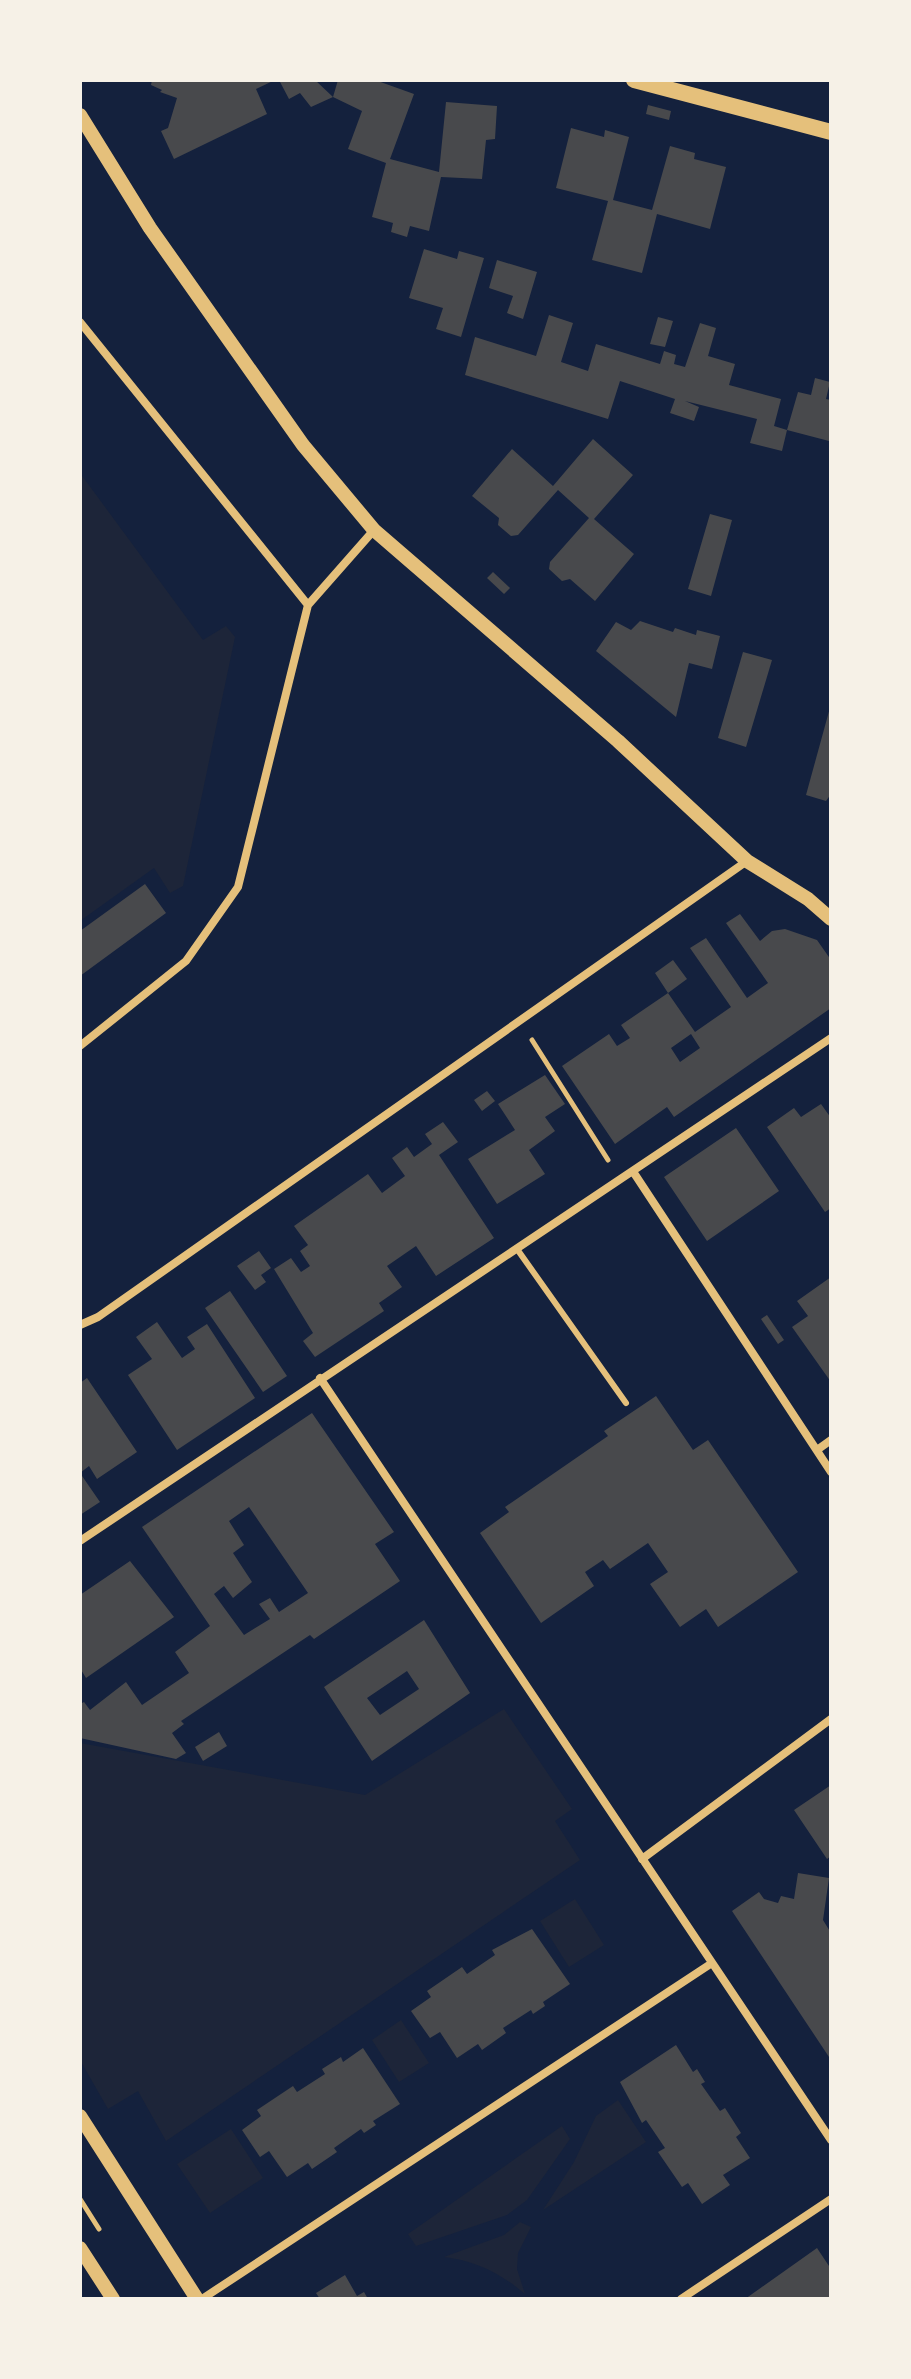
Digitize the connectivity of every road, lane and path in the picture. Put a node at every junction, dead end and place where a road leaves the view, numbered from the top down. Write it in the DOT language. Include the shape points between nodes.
graph roads {
  1 [pos="634,80"];
  2 [pos="80,115"];
  3 [pos="831,132"];
  4 [pos="80,322"];
  5 [pos="374,530"];
  6 [pos="308,605"];
  7 [pos="747,861"];
  8 [pos="831,919"];
  9 [pos="518,1019"];
  10 [pos="831,1038"];
  11 [pos="80,1046"];
  12 [pos="634,1173"];
  13 [pos="622,1181"];
  14 [pos="517,1249"];
  15 [pos="80,1325"];
  16 [pos="320,1378"];
  17 [pos="626,1403"];
  18 [pos="831,1440"];
  19 [pos="817,1450"];
  20 [pos="831,1472"];
  21 [pos="80,1541"];
  22 [pos="831,1719"];
  23 [pos="642,1859"];
  24 [pos="712,1963"];
  25 [pos="80,2116"];
  26 [pos="828,2127"];
  27 [pos="831,2140"];
  28 [pos="831,2199"];
  29 [pos="80,2248"];
  30 [pos="113,2299"];
  31 [pos="200,2299"];
  32 [pos="681,2299"];
  1 -- 3 [label="main road"];
  2 -- 5 [label="street" via="150,228 294,433"];
  4 -- 6 [label="street"];
  5 -- 6 [label="street"];
  5 -- 7 [label="street" via="618,741"];
  6 -- 11 [label="street" via="238,887 186,961"];
  7 -- 8 [label="street"];
  7 -- 9 [label="street"];
  9 -- 13 [label="path"];
  9 -- 15 [label="street"];
  10 -- 12 [label="street"];
  12 -- 13 [label="street"];
  12 -- 19 [label="street"];
  13 -- 14 [label="street"];
  14 -- 16 [label="street"];
  14 -- 17 [label="lane"];
  16 -- 21 [label="street"];
  16 -- 23 [label="street"];
  18 -- 19 [label="street"];
  19 -- 20 [label="street"];
  22 -- 23 [label="street"];
  23 -- 24 [label="street"];
  24 -- 26 [label="street"];
  24 -- 31 [label="street"];
  25 -- 31 [label="street"];
  26 -- 27 [label="street"];
  28 -- 32 [label="street"];
  29 -- 30 [label="street"];
}
